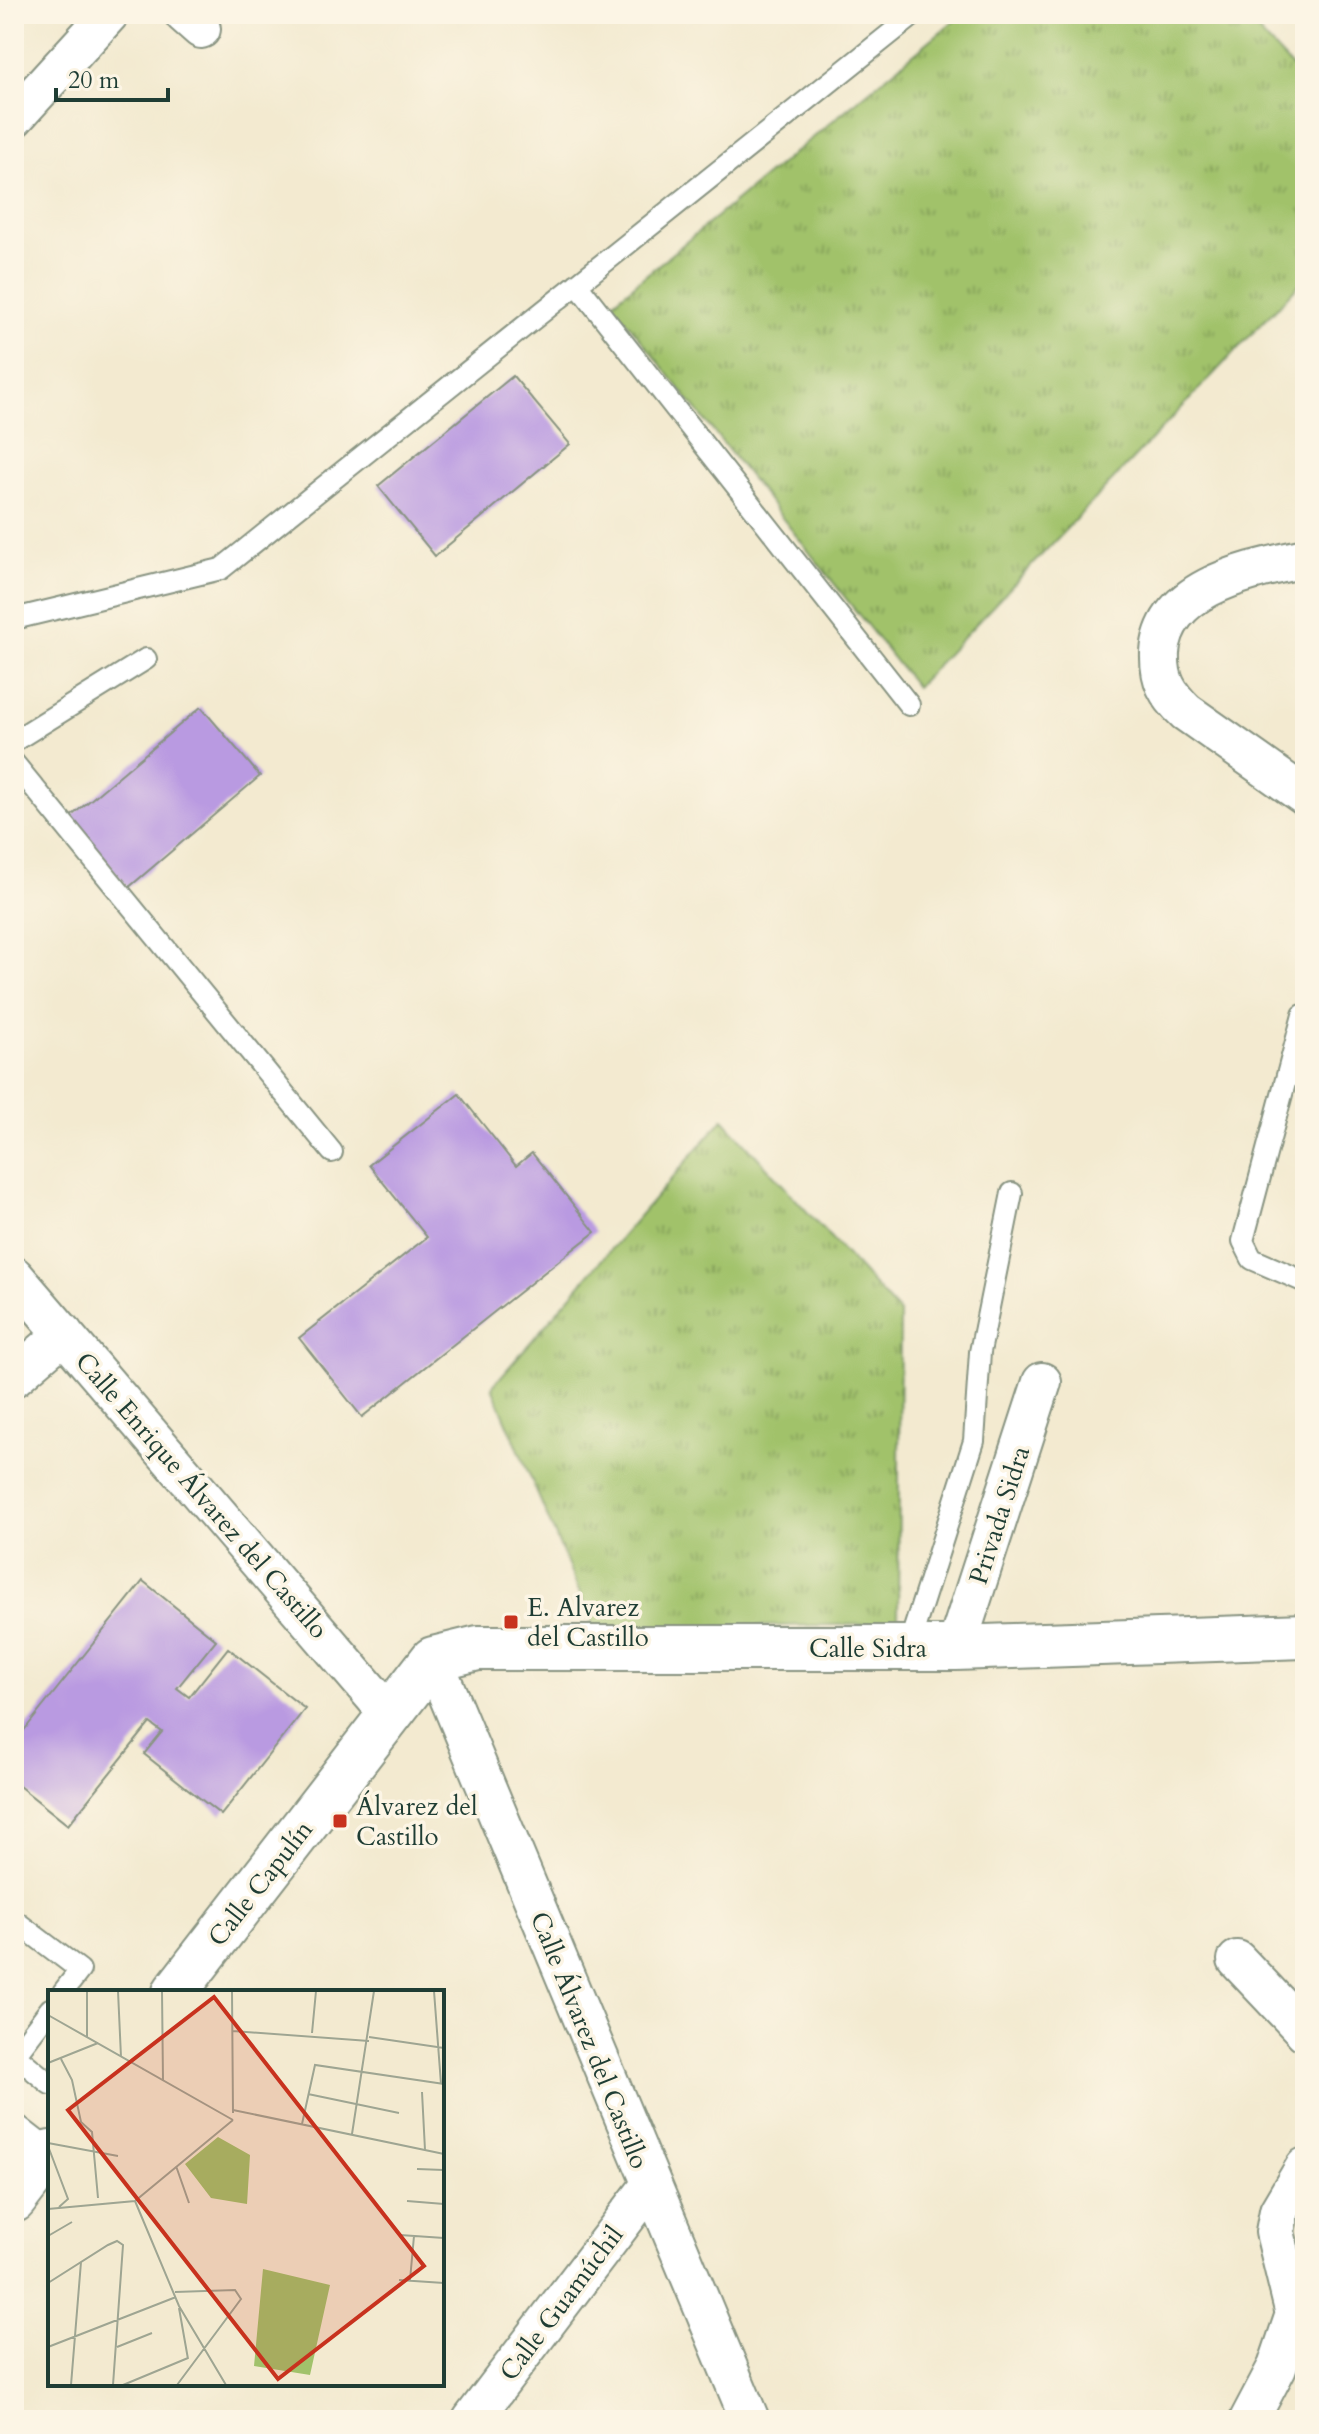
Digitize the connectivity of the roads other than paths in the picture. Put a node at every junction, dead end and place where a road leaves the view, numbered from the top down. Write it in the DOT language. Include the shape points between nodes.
graph roads {
  1 [pos="109,14"];
  2 [pos="915,14"];
  3 [pos="14,118"];
  4 [pos="577,284"];
  5 [pos="1305,558"];
  6 [pos="14,619"];
  7 [pos="146,659"];
  8 [pos="909,705"];
  9 [pos="14,741"];
  10 [pos="14,763"];
  11 [pos="1305,796"];
  12 [pos="1303,1015"];
  13 [pos="332,1152"];
  14 [pos="1012,1193"];
  15 [pos="14,1276"];
  16 [pos="1305,1282"];
  17 [pos="64,1334"];
  18 [pos="14,1377"];
  19 [pos="1042,1382"];
  20 [pos="1305,1636"];
  21 [pos="908,1648"];
  22 [pos="956,1648"];
  23 [pos="433,1659"];
  24 [pos="390,1715"];
  25 [pos="14,1920"];
  26 [pos="1237,1960"];
  27 [pos="65,1990"];
  28 [pos="177,1990"];
  29 [pos="48,2012"];
  30 [pos="1305,2032"];
  31 [pos="14,2054"];
  32 [pos="48,2082"];
  33 [pos="37,2149"];
  34 [pos="1305,2167"];
  35 [pos="650,2186"];
  36 [pos="14,2200"];
  37 [pos="472,2420"];
  38 [pos="750,2420"];
  39 [pos="1249,2420"];
  1 -- 3 [label="street"];
  2 -- 4 [label="lane"];
  4 -- 6 [label="lane" via="221,569"];
  4 -- 8 [label="lane"];
  5 -- 11 [label="street" via="1253,570 1193,596 1175,615 1161,643 1159,674 1169,696 1186,712"];
  7 -- 9 [label="lane"];
  10 -- 13 [label="lane"];
  12 -- 16 [label="lane" via="1243,1241 1252,1259"];
  14 -- 21 [label="lane" via="980,1352 974,1441"];
  15 -- 17 [label="street, Calle Enrique Álvarez del Castillo"];
  17 -- 18 [label="street"];
  17 -- 24 [label="street, Calle Enrique Álvarez del Castillo"];
  19 -- 22 [label="street, Privada Sidra"];
  20 -- 22 [label="street, Calle Sidra"];
  21 -- 22 [label="street, Calle Sidra"];
  21 -- 23 [label="street, Calle Sidra" via="478,1648"];
  23 -- 24 [label="street, Calle Capulín"];
  23 -- 35 [label="street, Calle Álvarez del Castillo"];
  24 -- 28 [label="street, Calle Capulín"];
  25 -- 27 [label="lane" via="80,1970"];
  26 -- 30 [label="street"];
  29 -- 31 [label="lane"];
  31 -- 32 [label="lane"];
  33 -- 36 [label="street"];
  34 -- 39 [label="street" via="1279,2211 1275,2232 1295,2314 1277,2367"];
  35 -- 37 [label="street, Calle Guamúchil"];
  35 -- 38 [label="street, Calle Álvarez del Castillo"];
}
